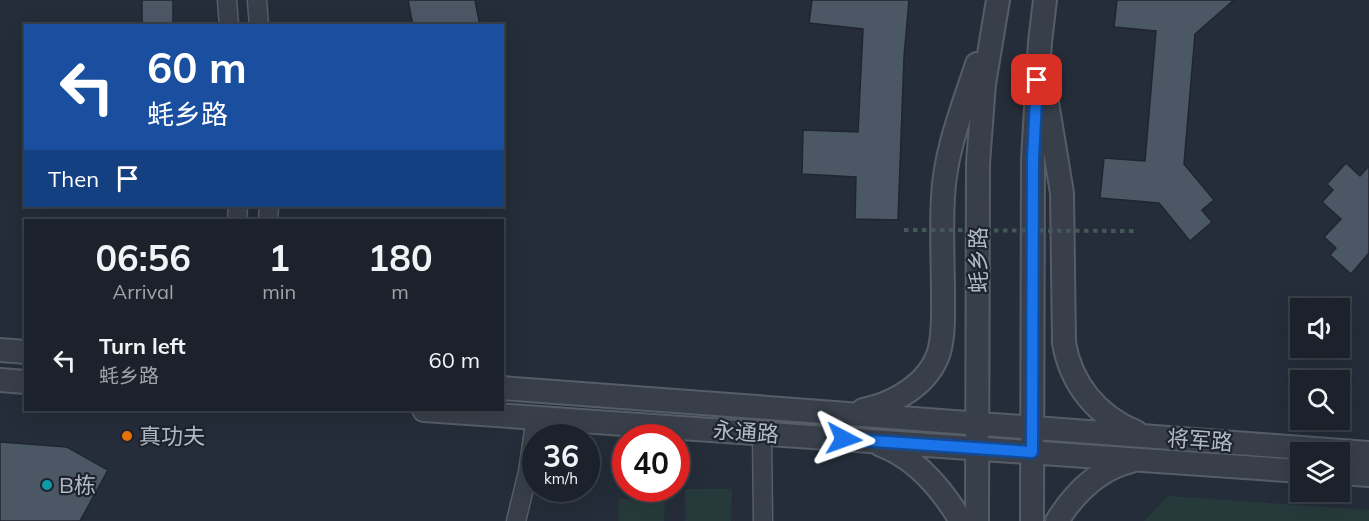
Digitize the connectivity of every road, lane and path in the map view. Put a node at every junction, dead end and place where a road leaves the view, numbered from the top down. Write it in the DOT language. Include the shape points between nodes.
graph roads {
  1 [pos="227,0"];
  2 [pos="257,0"];
  3 [pos="998,0"];
  4 [pos="1045,0"];
  5 [pos="229,24"];
  6 [pos="259,24"];
  7 [pos="1040,42"];
  8 [pos="904,230"];
  9 [pos="1134,231"];
  10 [pos="0,350"];
  11 [pos="24,352"];
  12 [pos="0,380"];
  13 [pos="24,382"];
  14 [pos="504,388"];
  15 [pos="439,411"];
  16 [pos="842,413"];
  17 [pos="536,417"];
  18 [pos="977,423"];
  19 [pos="1032,427"];
  20 [pos="762,433"];
  21 [pos="1146,436"];
  22 [pos="865,440"];
  23 [pos="977,448"];
  24 [pos="1032,452"];
  25 [pos="1369,453"];
  26 [pos="1140,460"];
  27 [pos="1290,470"];
  28 [pos="1350,474"];
  29 [pos="1369,475"];
  30 [pos="516,521"];
  31 [pos="764,521"];
  32 [pos="961,521"];
  33 [pos="977,521"];
  34 [pos="1032,521"];
  35 [pos="1057,521"];
  1 -- 5 [label="street"];
  2 -- 6 [label="street"];
  3 -- 16 [label="street" via="945,172 939,353 924,378 900,397 872,408"];
  3 -- 18 [label="street, 蚝乡路" via="984,84 978,163"];
  4 -- 7 [label="street"];
  7 -- 19 [label="street" via="1033,159"];
  7 -- 21 [label="street" via="1062,193 1067,359 1077,383 1094,404"];
  8 -- 9 [label="path, bridge"];
  10 -- 11 [label="street"];
  12 -- 13 [label="street"];
  14 -- 16 [label="street, 永通路"];
  15 -- 17 [label="street, 永通路"];
  16 -- 18 [label="street, 永通路"];
  17 -- 20 [label="street, 永通路"];
  17 -- 30 [label="street"];
  18 -- 19 [label="street, 永通路"];
  18 -- 23 [label="street, 蚝乡路"];
  19 -- 21 [label="street, 将军路"];
  19 -- 24 [label="street"];
  20 -- 22 [label="street, 永通路"];
  20 -- 31 [label="street"];
  21 -- 25 [label="street, 将军路"];
  22 -- 23 [label="street, 永通路"];
  22 -- 32 [label="street" via="908,459 942,493"];
  23 -- 24 [label="street, 永通路"];
  23 -- 33 [label="street, 蚝乡路"];
  24 -- 26 [label="street, 将军路"];
  24 -- 34 [label="street"];
  26 -- 27 [label="street, 将军路"];
  26 -- 35 [label="street" via="1118,465 1094,479"];
  28 -- 29 [label="street"];
}
